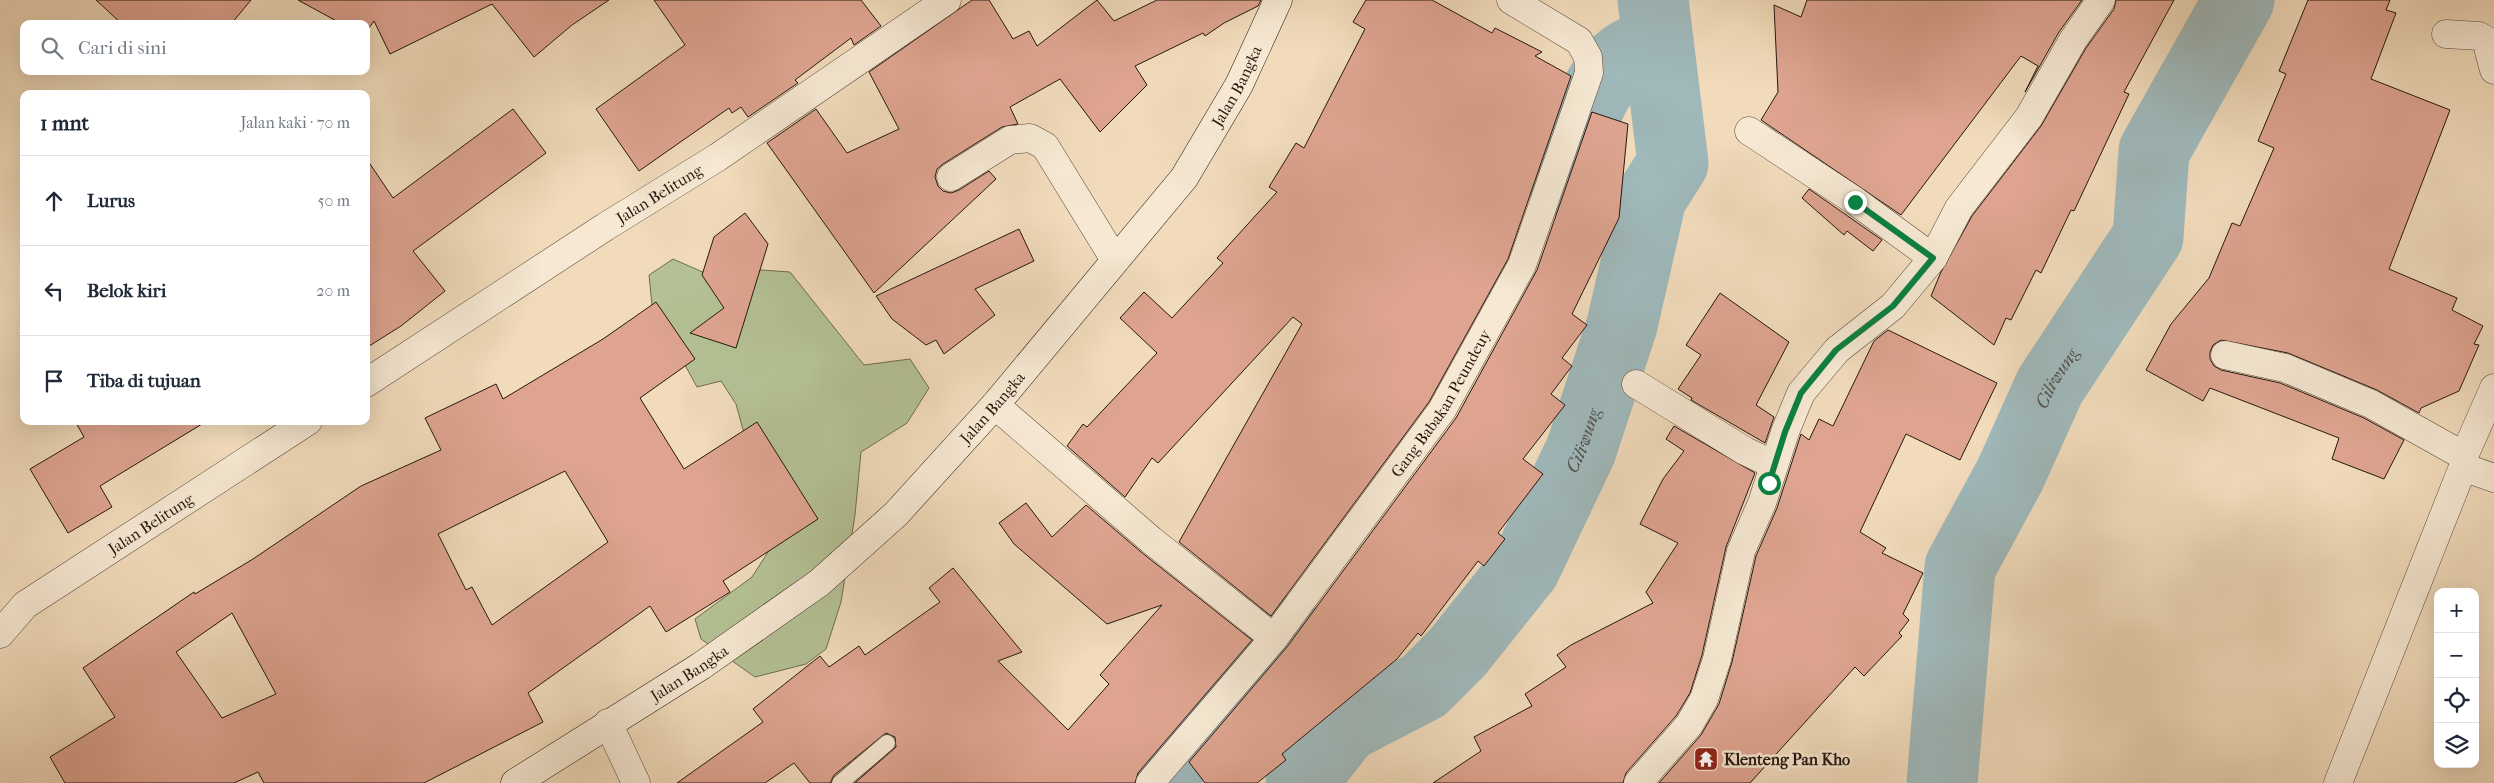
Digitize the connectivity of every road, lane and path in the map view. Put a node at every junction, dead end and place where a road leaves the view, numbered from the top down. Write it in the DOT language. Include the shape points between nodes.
graph roads {
  1 [pos="947,0"];
  2 [pos="1278,0"];
  3 [pos="1512,0"];
  4 [pos="2101,0"];
  5 [pos="2446,34"];
  6 [pos="2494,70"];
  7 [pos="1749,131"];
  8 [pos="951,177"];
  9 [pos="1933,258"];
  10 [pos="1115,260"];
  11 [pos="2226,355"];
  12 [pos="370,380"];
  13 [pos="1636,384"];
  14 [pos="2494,388"];
  15 [pos="995,405"];
  16 [pos="302,425"];
  17 [pos="2463,462"];
  18 [pos="1774,465"];
  19 [pos="2494,478"];
  20 [pos="0,634"];
  21 [pos="1274,638"];
  22 [pos="608,723"];
  23 [pos="887,743"];
  24 [pos="515,783"];
  25 [pos="636,783"];
  26 [pos="840,783"];
  27 [pos="1150,783"];
  28 [pos="1638,783"];
  29 [pos="2338,783"];
  1 -- 12 [label="street, Jalan Belitung" via="718,158 605,227"];
  2 -- 10 [label="street, Jalan Bangka" via="1239,85 1184,178"];
  3 -- 21 [label="street, Gang Babakan Peundeuy" via="1579,41 1588,57 1589,73 1522,265 1442,410"];
  4 -- 9 [label="street" via="2073,40 2029,117 1959,208"];
  5 -- 6 [label="street" via="2479,36 2486,40"];
  7 -- 9 [label="street"];
  8 -- 10 [label="street" via="1010,140 1030,138 1045,146"];
  9 -- 18 [label="street" via="1893,306 1836,350 1801,393"];
  10 -- 15 [label="street, Jalan Bangka"];
  11 -- 17 [label="street" via="2285,368 2362,400"];
  13 -- 18 [label="street" via="1745,451"];
  14 -- 17 [label="street"];
  15 -- 21 [label="street" via="1151,540"];
  15 -- 22 [label="street, Jalan Bangka" via="896,514 819,584 701,666"];
  16 -- 20 [label="street, Jalan Belitung" via="25,605"];
  17 -- 19 [label="street"];
  17 -- 29 [label="street"];
  18 -- 28 [label="street" via="1741,551 1704,699 1689,725"];
  21 -- 27 [label="street, Gang Babakan Peundeuy"];
  22 -- 24 [label="street, Jalan Bangka"];
  22 -- 25 [label="street"];
  23 -- 26 [label="lane"];
}
